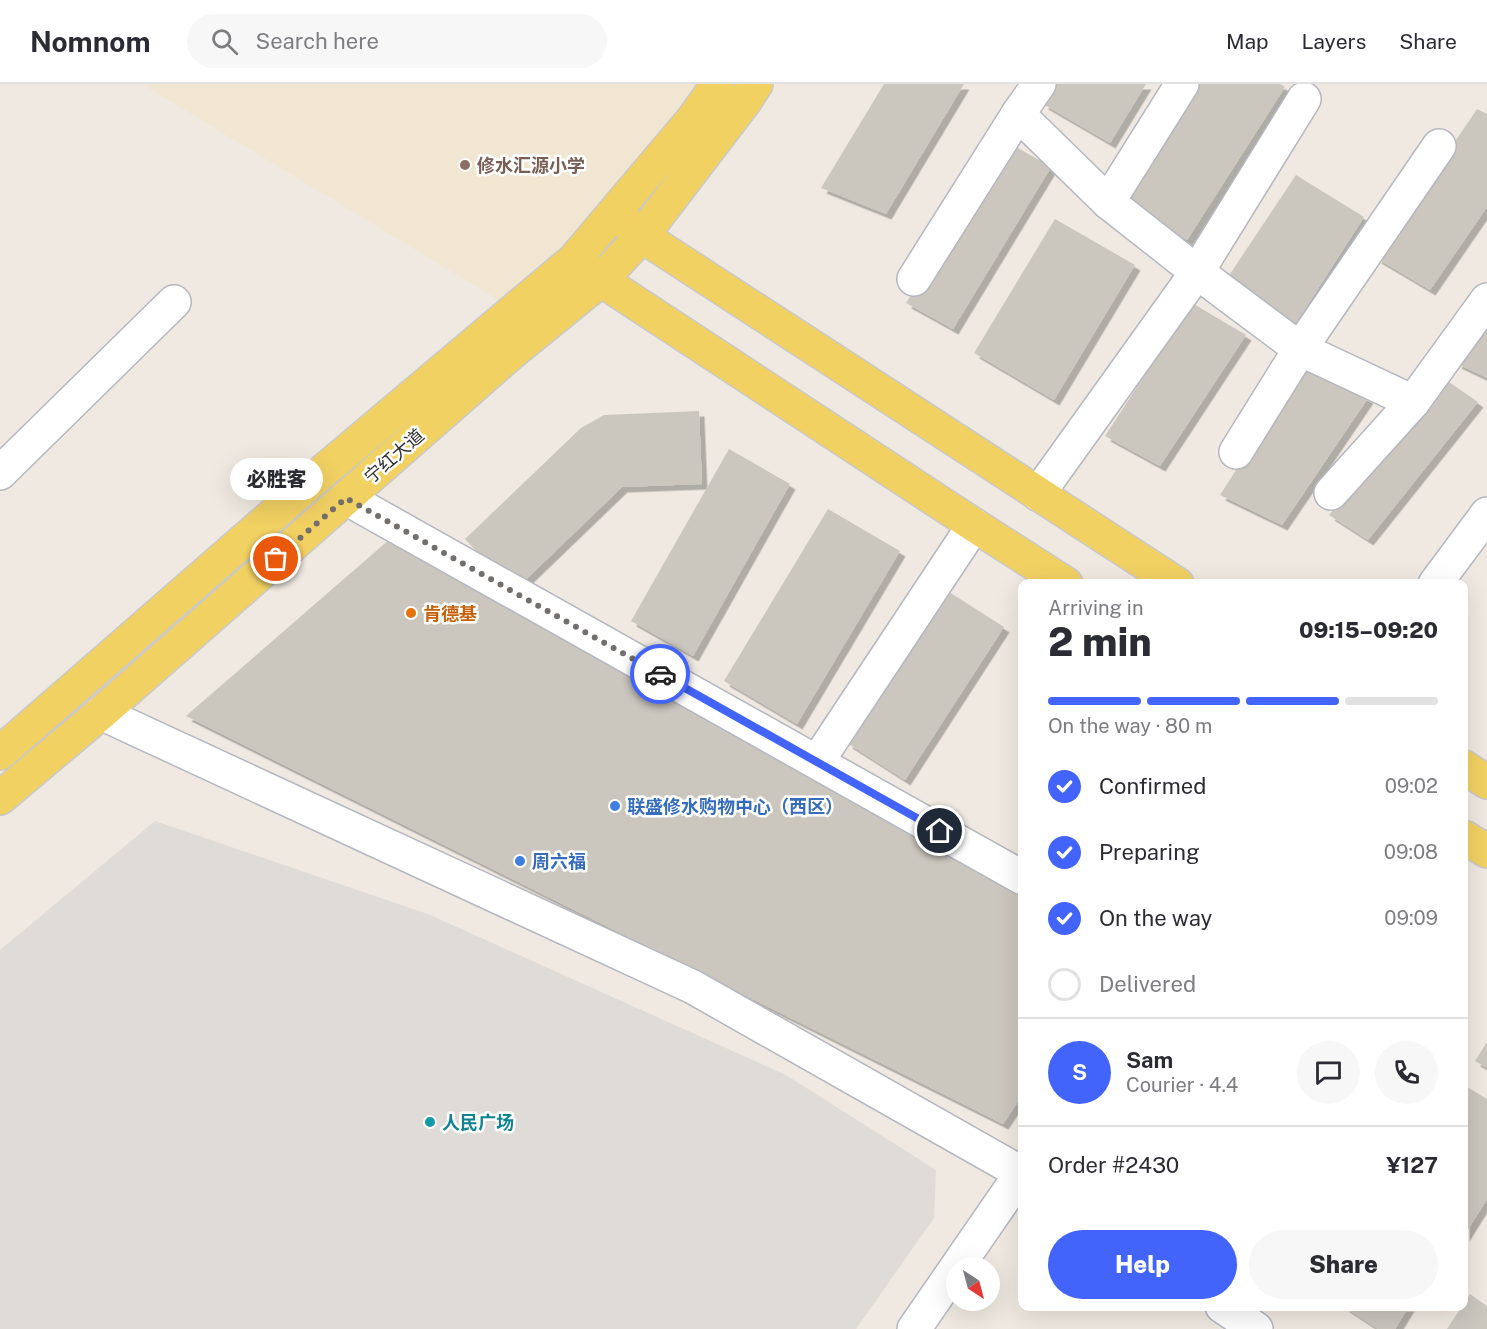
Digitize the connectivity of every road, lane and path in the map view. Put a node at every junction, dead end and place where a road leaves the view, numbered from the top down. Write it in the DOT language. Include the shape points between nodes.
graph roads {
  1 [pos="718,84"];
  2 [pos="756,84"];
  3 [pos="1039,84"];
  4 [pos="1182,84"];
  5 [pos="1304,99"];
  6 [pos="1018,114"];
  7 [pos="1439,146"];
  8 [pos="1108,202"];
  9 [pos="614,213"];
  10 [pos="642,236"];
  11 [pos="574,260"];
  12 [pos="1197,272"];
  13 [pos="914,279"];
  14 [pos="601,280"];
  15 [pos="1487,300"];
  16 [pos="174,302"];
  17 [pos="1299,349"];
  18 [pos="1413,402"];
  19 [pos="1236,452"];
  20 [pos="0,472"];
  21 [pos="1331,493"];
  22 [pos="1038,494"];
  23 [pos="346,498"];
  24 [pos="1487,514"];
  25 [pos="974,525"];
  26 [pos="1058,579"];
  27 [pos="1169,579"];
  28 [pos="1439,579"];
  29 [pos="101,712"];
  30 [pos="0,753"];
  31 [pos="817,762"];
  32 [pos="1468,770"];
  33 [pos="1487,782"];
  34 [pos="0,798"];
  35 [pos="1468,839"];
  36 [pos="1487,851"];
  37 [pos="1018,875"];
  38 [pos="1018,1171"];
  39 [pos="1018,1179"];
  40 [pos="1229,1311"];
  41 [pos="914,1329"];
  42 [pos="1256,1329"];
  1 -- 9 [label="main road, 宁红大道"];
  2 -- 10 [label="main road, 宁红大道"];
  3 -- 6 [label="street"];
  4 -- 8 [label="street"];
  5 -- 12 [label="street"];
  6 -- 8 [label="street"];
  6 -- 13 [label="street"];
  7 -- 17 [label="street"];
  8 -- 12 [label="street"];
  9 -- 10 [label="main road"];
  9 -- 11 [label="main road, 宁红大道"];
  10 -- 14 [label="main road, 宁红大道"];
  10 -- 22 [label="main road"];
  11 -- 14 [label="main road"];
  11 -- 30 [label="main road, 宁红大道" via="327,468"];
  12 -- 17 [label="street"];
  12 -- 22 [label="street"];
  14 -- 23 [label="main road, 宁红大道"];
  14 -- 25 [label="main road"];
  15 -- 18 [label="street"];
  16 -- 20 [label="street"];
  17 -- 18 [label="street"];
  17 -- 19 [label="street"];
  18 -- 21 [label="street"];
  22 -- 27 [label="main road"];
  23 -- 29 [label="main road, 宁红大道"];
  23 -- 31 [label="street"];
  24 -- 28 [label="street"];
  25 -- 26 [label="main road"];
  25 -- 31 [label="street"];
  29 -- 34 [label="main road, 宁红大道"];
  29 -- 38 [label="street" via="693,987"];
  31 -- 37 [label="street"];
  32 -- 33 [label="main road"];
  35 -- 36 [label="main road"];
  39 -- 41 [label="street"];
  40 -- 42 [label="street"];
}
